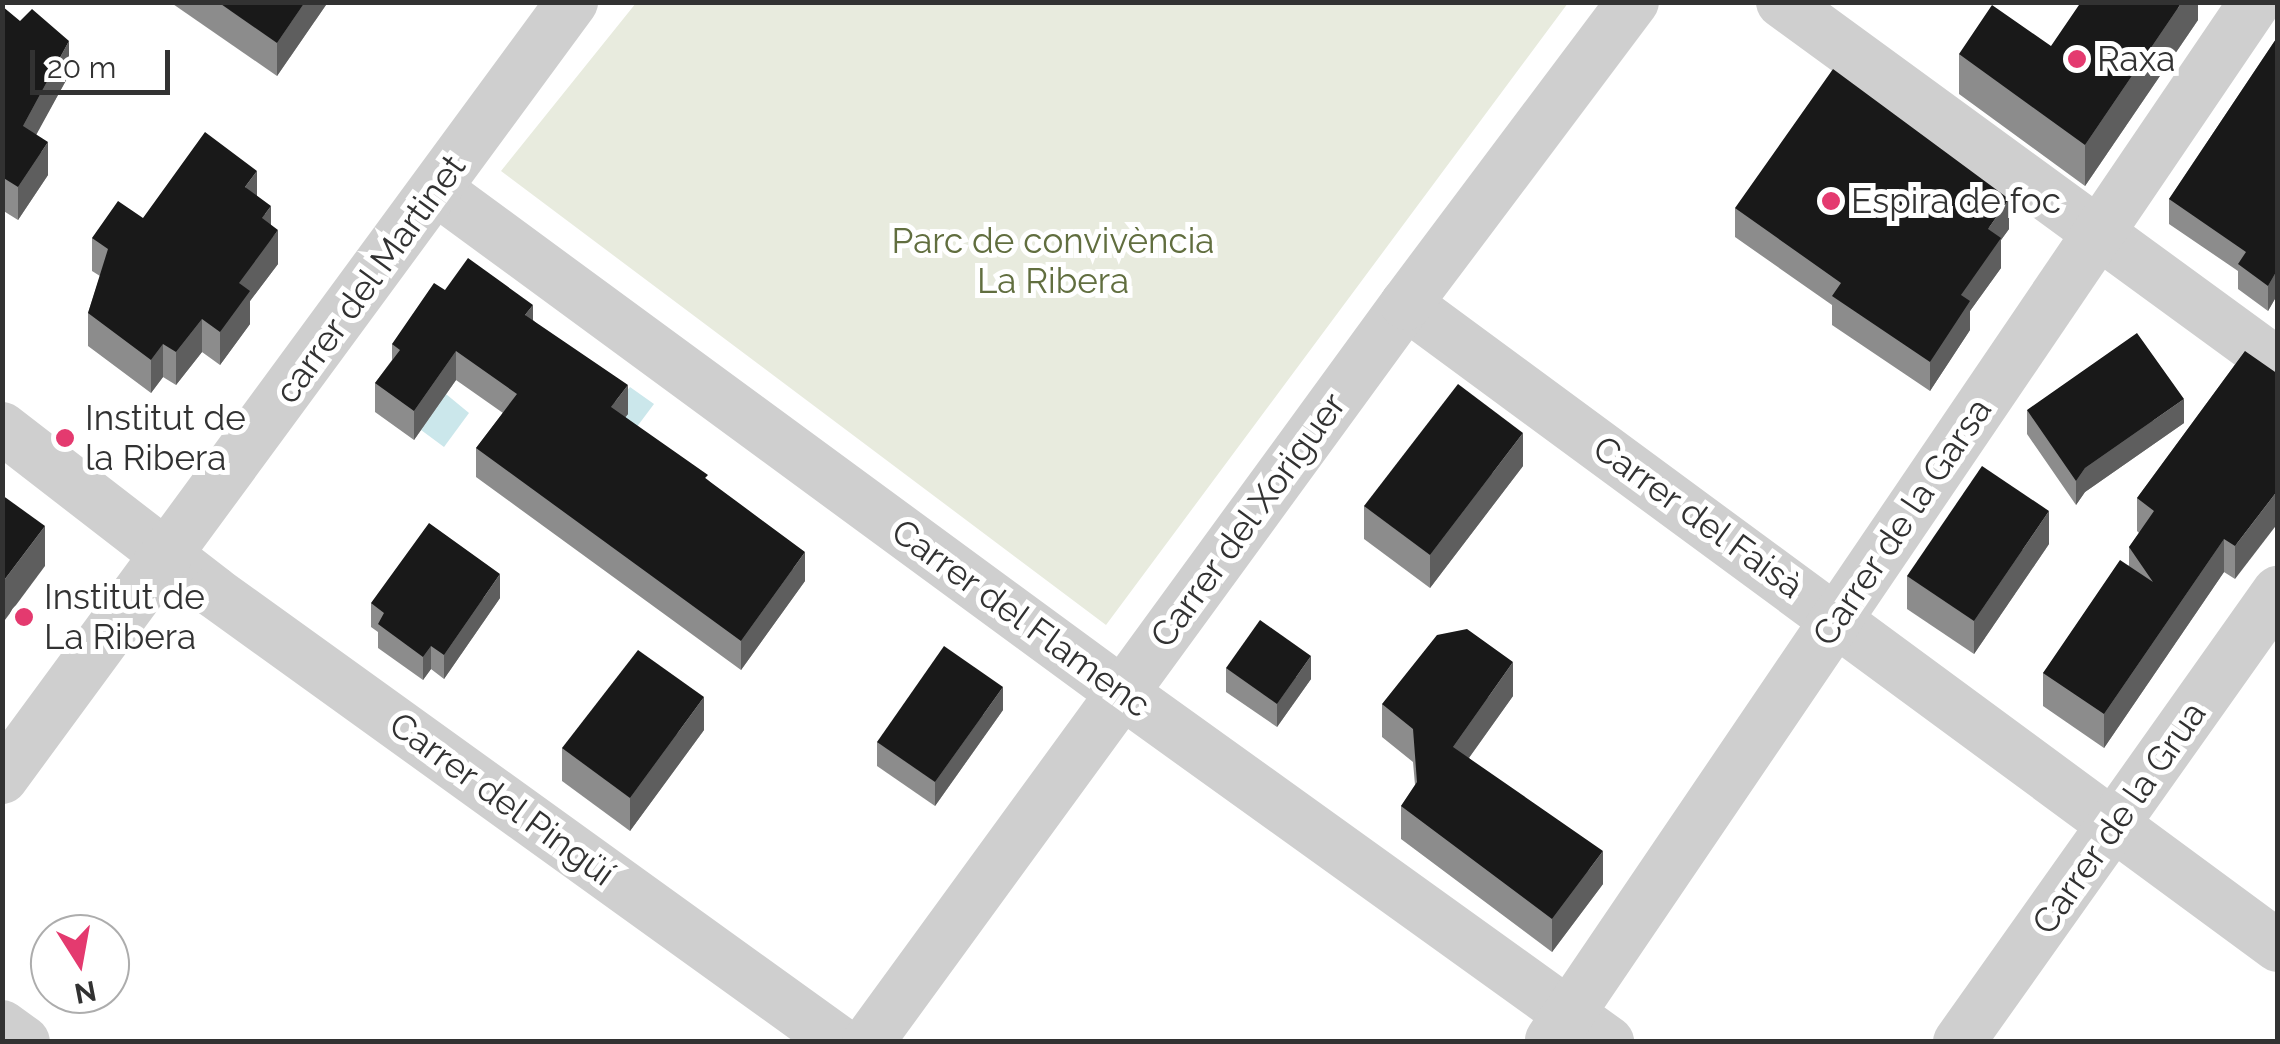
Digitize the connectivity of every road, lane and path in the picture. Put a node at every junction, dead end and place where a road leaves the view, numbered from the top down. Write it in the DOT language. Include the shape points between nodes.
graph roads {
  1 [pos="572,2"];
  2 [pos="1633,2"];
  3 [pos="1782,2"];
  4 [pos="2254,2"];
  5 [pos="437,190"];
  6 [pos="2099,232"];
  7 [pos="1406,304"];
  8 [pos="2278,364"];
  9 [pos="2,428"];
  10 [pos="167,554"];
  11 [pos="2278,592"];
  12 [pos="1836,618"];
  13 [pos="1121,692"];
  14 [pos="2,778"];
  15 [pos="2116,824"];
  16 [pos="2278,946"];
  17 [pos="2,1026"];
  18 [pos="1576,1032"];
  19 [pos="24,1042"];
  20 [pos="839,1042"];
  21 [pos="868,1042"];
  22 [pos="1959,1042"];
  1 -- 5 [label="street, carrer del Martinet"];
  2 -- 7 [label="street, Carrer del Xoriguer"];
  3 -- 6 [label="street"];
  4 -- 6 [label="street, Carrer de la Garsa"];
  5 -- 10 [label="street, carrer del Martinet"];
  5 -- 13 [label="street, Carrer del Flamenc"];
  6 -- 8 [label="street"];
  6 -- 12 [label="street, Carrer de la Garsa"];
  7 -- 12 [label="street, Carrer del Faisà"];
  7 -- 13 [label="street, Carrer del Xoriguer"];
  9 -- 10 [label="street, Carrer del Pingüí"];
  10 -- 14 [label="street"];
  10 -- 20 [label="street, Carrer del Pingüí"];
  11 -- 15 [label="street, Carrer de la Grua"];
  12 -- 15 [label="street, Carrer del Faisà"];
  12 -- 18 [label="street, Carrer de la Garsa"];
  13 -- 18 [label="street, Carrer del Flamenc"];
  13 -- 21 [label="street, Carrer del Xoriguer"];
  15 -- 16 [label="street, Carrer del Faisà"];
  15 -- 22 [label="street, Carrer de la Grua"];
  17 -- 19 [label="street"];
}
